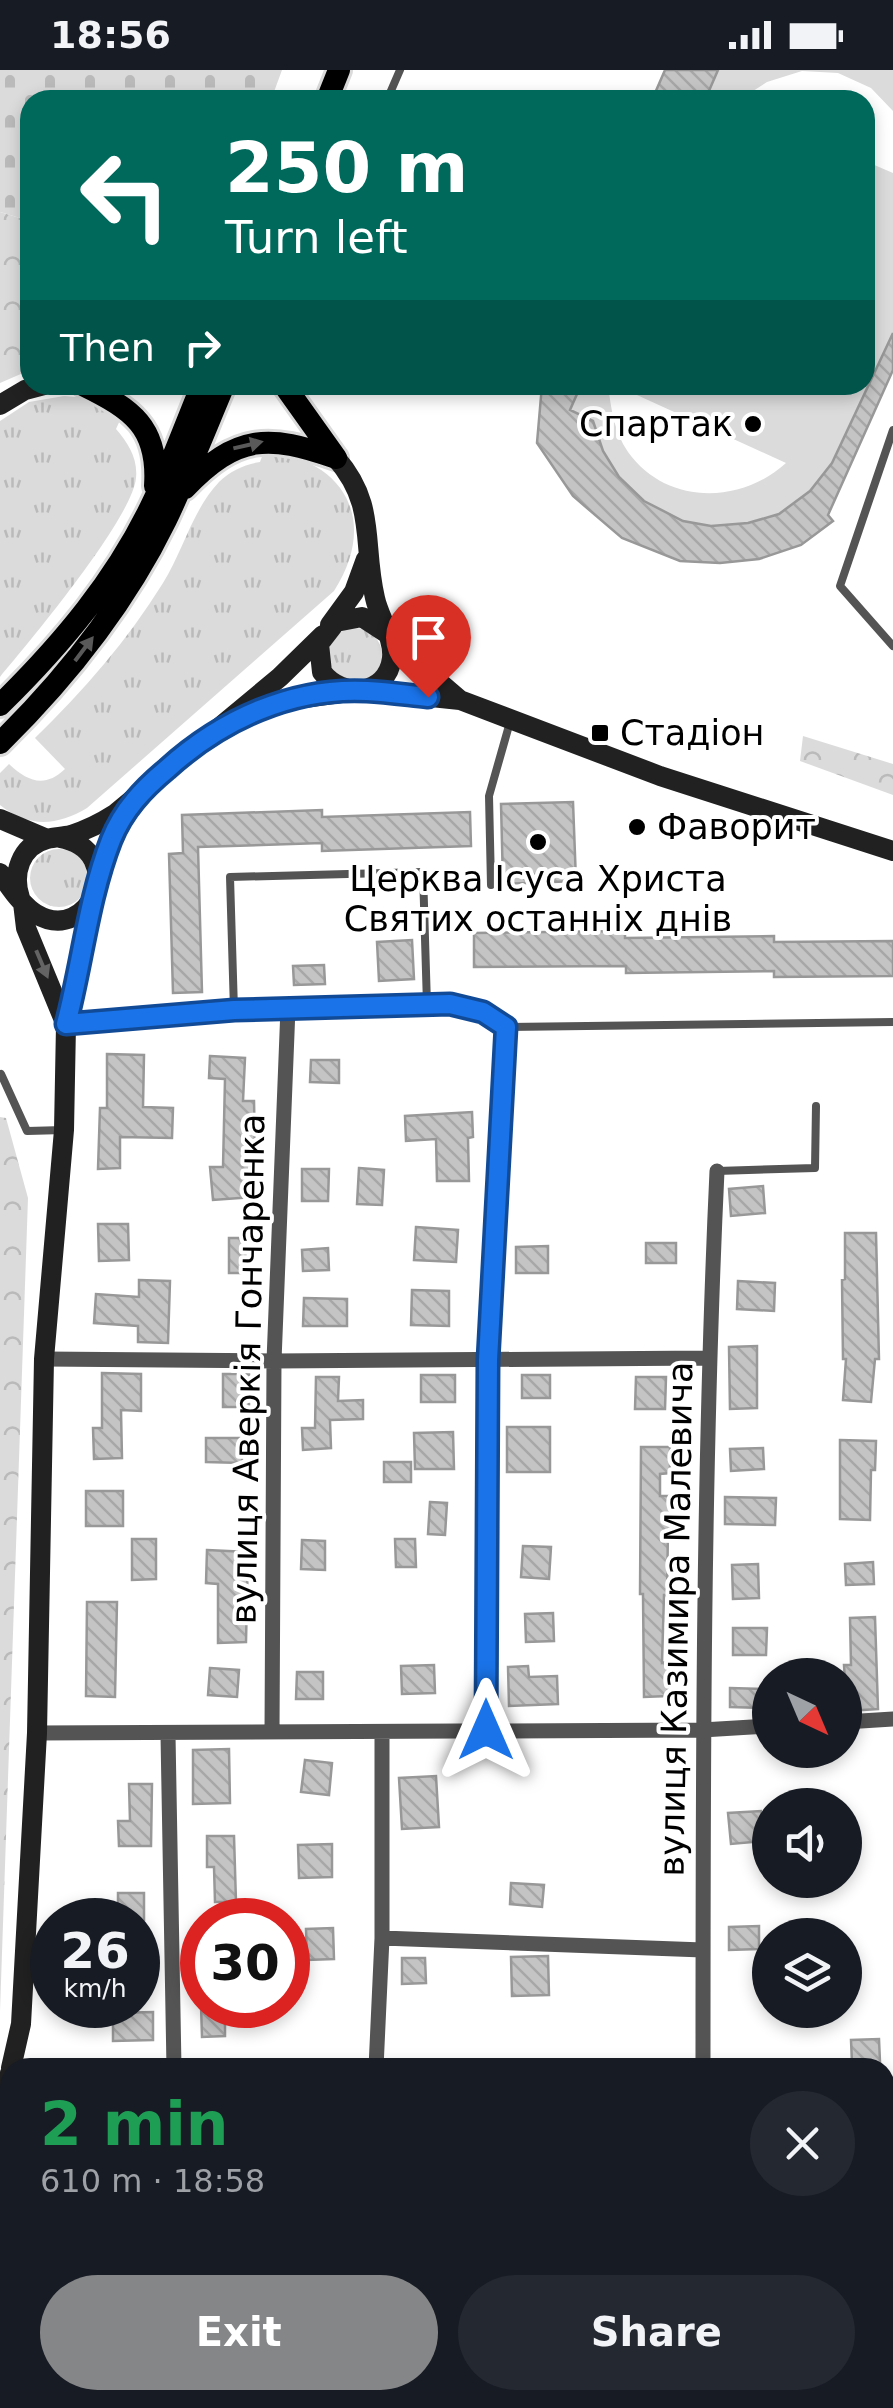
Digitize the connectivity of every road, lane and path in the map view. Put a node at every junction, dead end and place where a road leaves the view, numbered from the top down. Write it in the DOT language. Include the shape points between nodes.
graph roads {
  1 [pos="104,395"];
  2 [pos="199,395"];
  3 [pos="219,395"];
  4 [pos="291,395"];
  5 [pos="893,430"];
  6 [pos="336,458"];
  7 [pos="165,500"];
  8 [pos="369,547"];
  9 [pos="325,632"];
  10 [pos="388,636"];
  11 [pos="893,646"];
  12 [pos="359,691"];
  13 [pos="460,700"];
  14 [pos="1,704"];
  15 [pos="512,718"];
  16 [pos="216,729"];
  17 [pos="0,743"];
  18 [pos="138,795"];
  19 [pos="0,819"];
  20 [pos="53,839"];
  21 [pos="893,850"];
  22 [pos="0,873"];
  23 [pos="491,885"];
  24 [pos="95,892"];
  25 [pos="22,900"];
  26 [pos="427,1005"];
  27 [pos="288,1008"];
  28 [pos="234,1010"];
  29 [pos="893,1022"];
  30 [pos="66,1024"];
  31 [pos="506,1027"];
  32 [pos="1,1074"];
  33 [pos="816,1106"];
  34 [pos="64,1130"];
  35 [pos="716,1171"];
  36 [pos="708,1358"];
  37 [pos="44,1359"];
  38 [pos="488,1360"];
  39 [pos="274,1361"];
  40 [pos="893,1719"];
  41 [pos="862,1721"];
  42 [pos="752,1727"];
  43 [pos="486,1730"];
  44 [pos="702,1730"];
  45 [pos="272,1732"];
  46 [pos="36,1733"];
  47 [pos="382,1733"];
  48 [pos="168,1734"];
  49 [pos="382,1938"];
  50 [pos="703,1950"];
  51 [pos="14,2058"];
  52 [pos="174,2058"];
  53 [pos="376,2058"];
  54 [pos="703,2058"];
  1 -- 7 [label="main road" via="150,438"];
  2 -- 7 [label="main road"];
  3 -- 7 [label="main road"];
  4 -- 6 [label="main road"];
  5 -- 11 [label="lane" via="840,586"];
  7 -- 6 [label="main road, one-way" via="232,448 254,442 297,444"];
  6 -- 8 [label="main road" via="362,498"];
  7 -- 14 [label="main road" via="89,607"];
  17 -- 7 [label="main road, one-way" via="112,612 152,546"];
  8 -- 9 [label="main road" via="354,592"];
  8 -- 10 [label="main road"];
  9 -- 10 [label="main road" via="353,616 372,620"];
  9 -- 12 [label="main road" via="317,654 322,672 336,686"];
  9 -- 16 [label="main road"];
  10 -- 12 [label="main road" via="388,671"];
  10 -- 13 [label="main road"];
  12 -- 13 [label="main road"];
  12 -- 16 [label="main road" via="282,703"];
  13 -- 15 [label="main road"];
  15 -- 21 [label="main road" via="660,776"];
  15 -- 23 [label="lane" via="488,796"];
  16 -- 18 [label="main road"];
  18 -- 20 [label="main road" via="105,820"];
  18 -- 24 [label="main road" via="114,833"];
  19 -- 20 [label="main road"];
  20 -- 24 [label="main road" via="78,844 92,856"];
  20 -- 25 [label="main road" via="28,850 18,867"];
  22 -- 25 [label="main road"];
  24 -- 25 [label="main road" via="78,914 59,920 39,916"];
  24 -- 30 [label="main road"];
  25 -- 30 [label="main road, one-way" via="26,928"];
  26 -- 27 [label="lane"];
  26 -- 28 [label="lane" via="422,872 230,877"];
  26 -- 31 [label="lane" via="469,1006"];
  27 -- 28 [label="lane"];
  27 -- 39 [label="street, вулиця Аверкія Гончаренка"];
  28 -- 30 [label="lane"];
  29 -- 31 [label="lane"];
  30 -- 34 [label="main road"];
  31 -- 38 [label="street"];
  32 -- 34 [label="lane" via="27,1131"];
  33 -- 35 [label="lane" via="815,1168"];
  34 -- 37 [label="main road"];
  35 -- 36 [label="street, вулиця Казимира Малевича"];
  36 -- 38 [label="street"];
  36 -- 44 [label="street, вулиця Казимира Малевича"];
  37 -- 39 [label="street"];
  37 -- 46 [label="main road"];
  38 -- 39 [label="street"];
  38 -- 43 [label="street"];
  39 -- 45 [label="street, вулиця Аверкія Гончаренка"];
  40 -- 41 [label="street"];
  42 -- 44 [label="street"];
  43 -- 44 [label="street"];
  43 -- 47 [label="street"];
  44 -- 50 [label="street, вулиця Казимира Малевича"];
  45 -- 47 [label="street"];
  45 -- 48 [label="street"];
  46 -- 48 [label="street"];
  46 -- 51 [label="main road" via="21,2024"];
  47 -- 49 [label="street"];
  48 -- 52 [label="street"];
  49 -- 50 [label="street"];
  49 -- 53 [label="street"];
  50 -- 54 [label="street, вулиця Казимира Малевича"];
}
